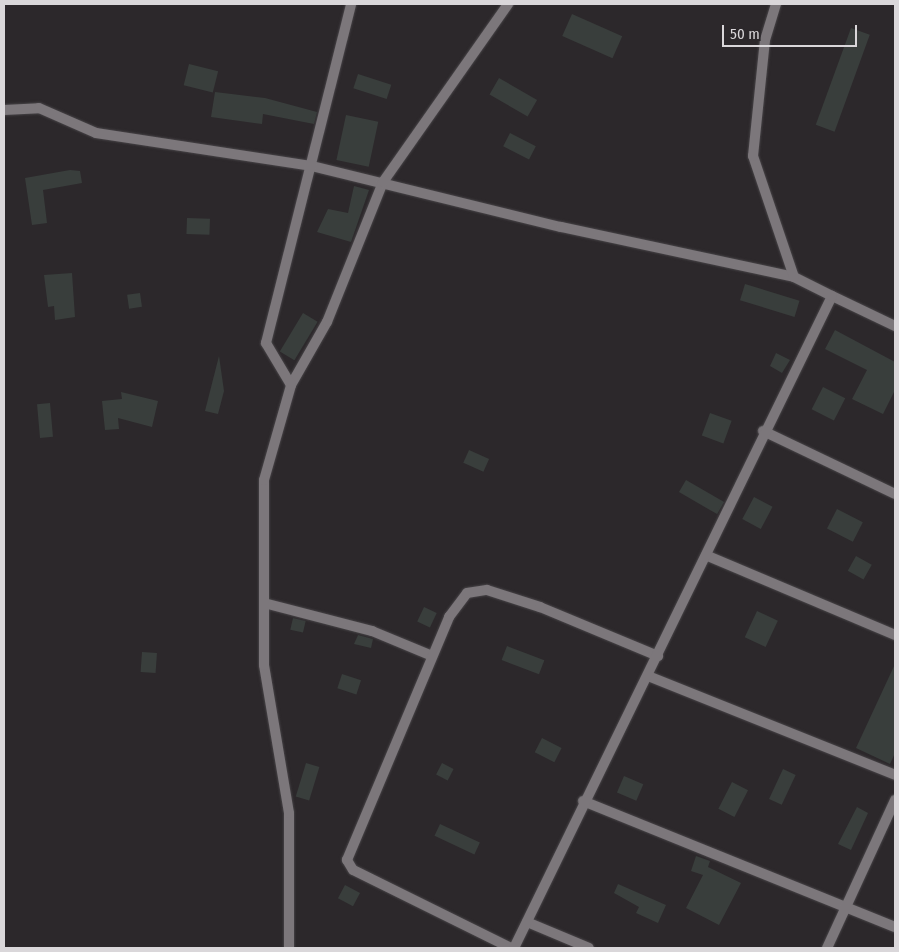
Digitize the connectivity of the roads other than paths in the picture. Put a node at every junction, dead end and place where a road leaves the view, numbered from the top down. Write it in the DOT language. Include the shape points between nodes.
graph roads {
  1 [pos="351,4"];
  2 [pos="508,4"];
  3 [pos="776,4"];
  4 [pos="4,110"];
  5 [pos="312,166"];
  6 [pos="383,182"];
  7 [pos="794,277"];
  8 [pos="832,296"];
  9 [pos="895,326"];
  10 [pos="290,385"];
  11 [pos="764,431"];
  12 [pos="895,494"];
  13 [pos="708,556"];
  14 [pos="264,603"];
  15 [pos="895,635"];
  16 [pos="432,656"];
  17 [pos="658,656"];
  18 [pos="648,676"];
  19 [pos="895,775"];
  20 [pos="895,800"];
  21 [pos="583,801"];
  22 [pos="846,908"];
  23 [pos="527,922"];
  24 [pos="895,927"];
  25 [pos="288,948"];
  26 [pos="512,948"];
  27 [pos="589,948"];
  28 [pos="827,948"];
  1 -- 5 [label="street"];
  2 -- 6 [label="street"];
  3 -- 7 [label="street" via="765,40 753,156"];
  4 -- 5 [label="street" via="39,108 96,133"];
  5 -- 6 [label="street"];
  5 -- 10 [label="street" via="266,343"];
  6 -- 7 [label="street" via="561,227"];
  6 -- 10 [label="street" via="327,322"];
  7 -- 8 [label="street"];
  8 -- 9 [label="street"];
  8 -- 11 [label="street"];
  10 -- 14 [label="street" via="264,480"];
  11 -- 12 [label="street"];
  11 -- 13 [label="street"];
  13 -- 15 [label="street"];
  13 -- 17 [label="street"];
  14 -- 16 [label="street" via="372,631"];
  14 -- 25 [label="street" via="264,665 289,813"];
  16 -- 17 [label="street" via="449,617 467,593 475,589 540,607"];
  16 -- 26 [label="street" via="347,860 353,870"];
  17 -- 18 [label="street"];
  18 -- 19 [label="street"];
  18 -- 21 [label="street"];
  20 -- 22 [label="street"];
  21 -- 22 [label="street"];
  21 -- 23 [label="street"];
  22 -- 24 [label="street"];
  22 -- 28 [label="street"];
  23 -- 26 [label="street"];
  23 -- 27 [label="street"];
}
